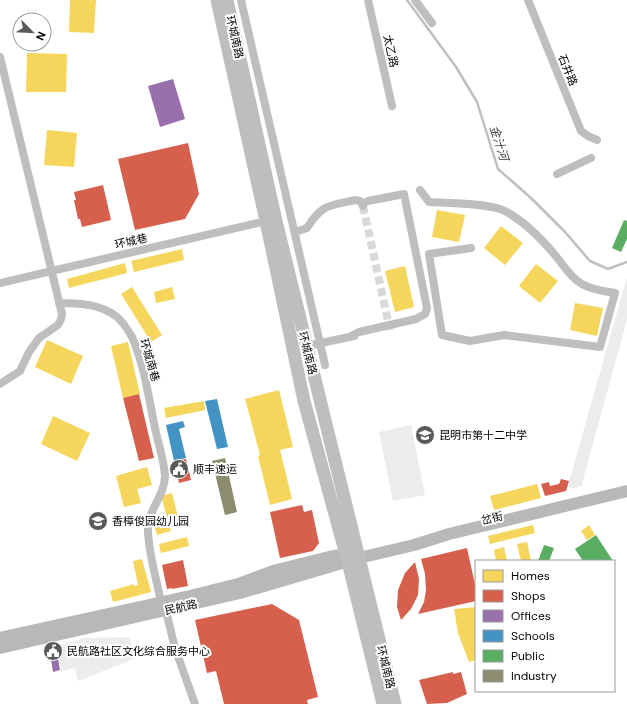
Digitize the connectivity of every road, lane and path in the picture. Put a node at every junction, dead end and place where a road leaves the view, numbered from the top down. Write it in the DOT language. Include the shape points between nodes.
graph roads {
  1 [pos="217,0"];
  2 [pos="227,0"];
  3 [pos="241,0"];
  4 [pos="368,0"];
  5 [pos="415,0"];
  6 [pos="528,0"];
  7 [pos="432,23"];
  8 [pos="0,57"];
  9 [pos="392,106"];
  10 [pos="597,140"];
  11 [pos="591,158"];
  12 [pos="557,174"];
  13 [pos="420,190"];
  14 [pos="266,221"];
  15 [pos="295,232"];
  16 [pos="471,248"];
  17 [pos="51,271"];
  18 [pos="0,283"];
  19 [pos="59,303"];
  20 [pos="390,330"];
  21 [pos="351,336"];
  22 [pos="320,343"];
  23 [pos="307,346"];
  24 [pos="325,365"];
  25 [pos="0,384"];
  26 [pos="627,485"];
  27 [pos="627,491"];
  28 [pos="353,556"];
  29 [pos="164,606"];
  30 [pos="0,638"];
  31 [pos="0,648"];
  32 [pos="195,704"];
  33 [pos="383,704"];
  34 [pos="395,704"];
  1 -- 14 [label="main road, 环城南路"];
  2 -- 23 [label="main road, 环城南路" via="276,221"];
  3 -- 15 [label="street"];
  4 -- 9 [label="street, 太乙路"];
  5 -- 7 [label="street"];
  6 -- 10 [label="street, 石井路" via="581,131"];
  8 -- 17 [label="street"];
  11 -- 12 [label="street"];
  13 -- 16 [label="street" via="429,202 503,210 540,237 583,285 615,293 600,347 504,335 470,341 442,335 430,254"];
  14 -- 17 [label="street, 环城巷"];
  14 -- 28 [label="main road, 环城南路" via="304,402"];
  15 -- 21 [label="street" via="307,228 325,207 355,200 360,201 362,205 368,201 404,194 427,308 425,314 416,319"];
  15 -- 22 [label="street"];
  17 -- 18 [label="street, 环城巷"];
  17 -- 19 [label="street"];
  19 -- 25 [label="street" via="62,314 58,325 40,338 29,352 20,371"];
  19 -- 29 [label="street, 环城南巷" via="84,304 106,310 127,328 135,345 165,476 148,526 150,549"];
  20 -- 21 [label="street"];
  21 -- 22 [label="street"];
  22 -- 23 [label="street"];
  22 -- 24 [label="street"];
  23 -- 28 [label="main road, 环城南路"];
  26 -- 28 [label="street, 岔街" via="448,528"];
  27 -- 28 [label="street, 岔街" via="414,544"];
  28 -- 29 [label="street, 民航路" via="273,571"];
  28 -- 33 [label="main road, 环城南路"];
  28 -- 34 [label="main road, 环城南路"];
  29 -- 30 [label="street, 民航路"];
  29 -- 31 [label="street, 民航路"];
  29 -- 32 [label="street, 环城南巷" via="175,648"];
}
